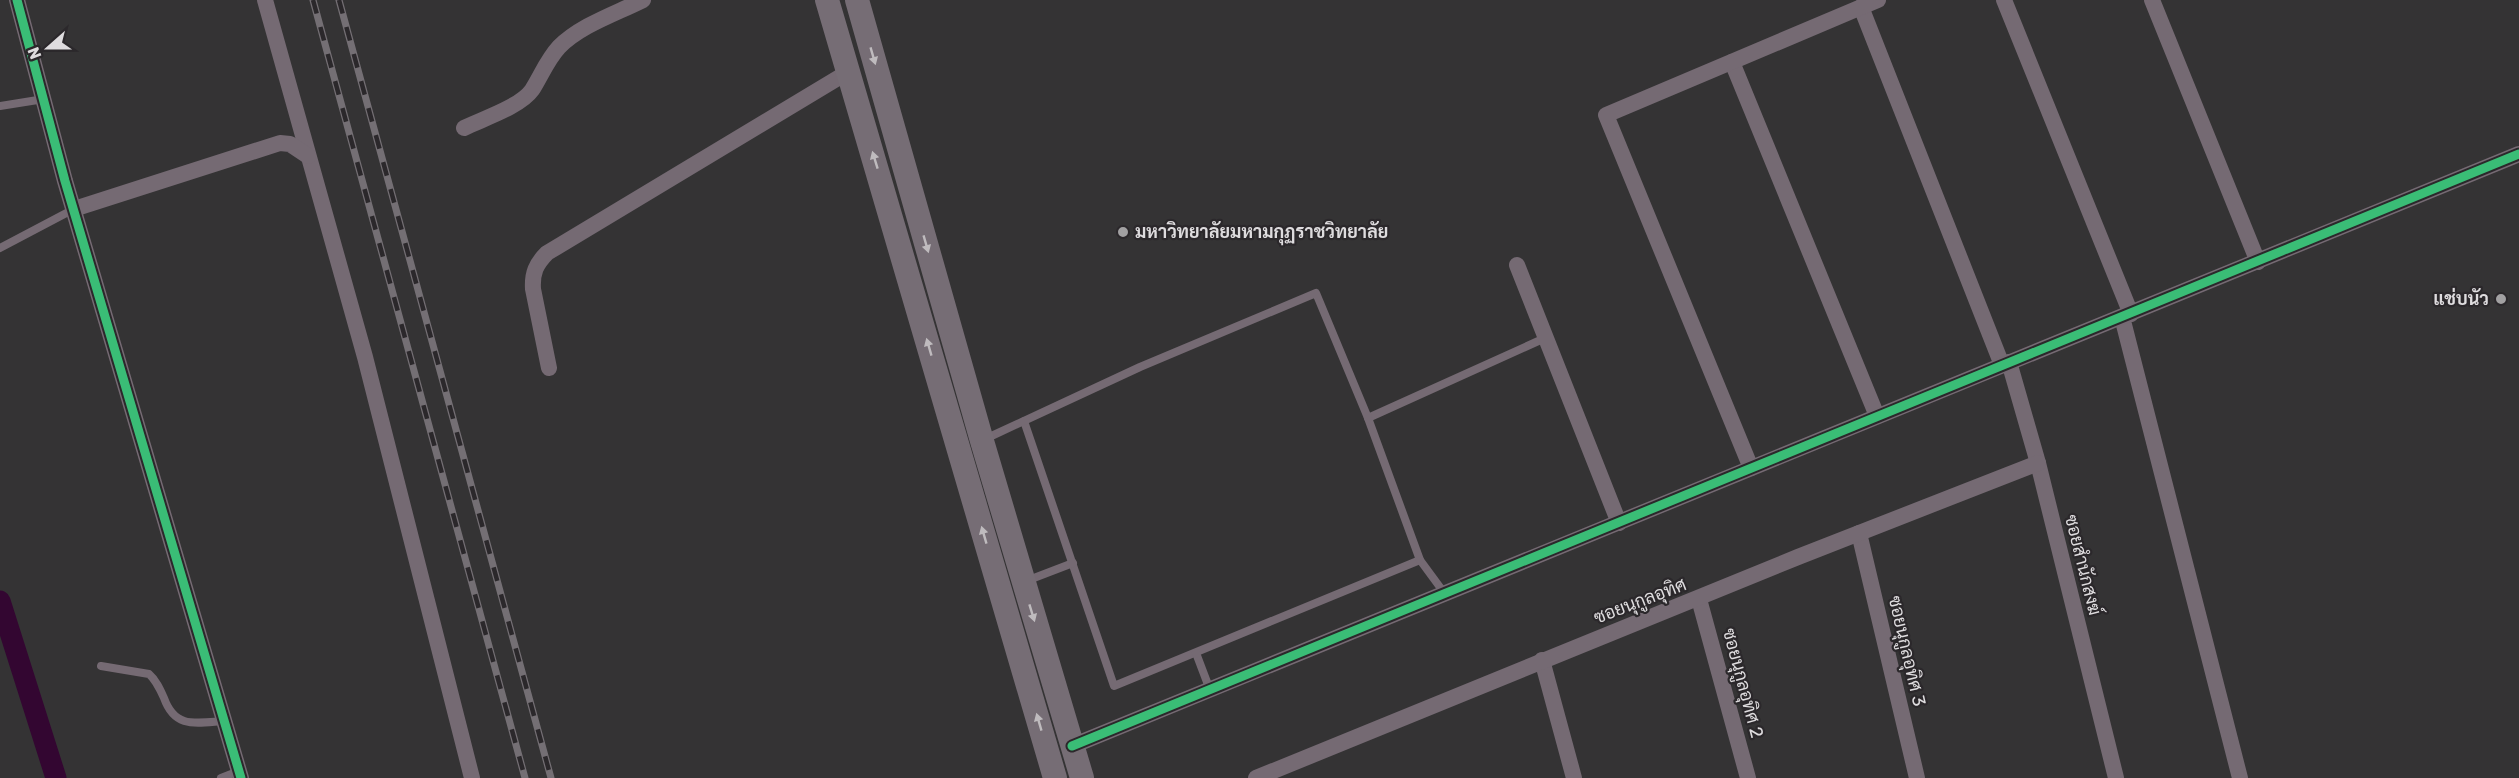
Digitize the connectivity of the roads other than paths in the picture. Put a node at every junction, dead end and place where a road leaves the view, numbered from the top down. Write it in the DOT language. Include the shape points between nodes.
graph roads {
  1 [pos="17,0"];
  2 [pos="265,0"];
  3 [pos="643,0"];
  4 [pos="827,0"];
  5 [pos="857,0"];
  6 [pos="1878,0"];
  7 [pos="2004,0"];
  8 [pos="2152,0"];
  9 [pos="1861,7"];
  10 [pos="1732,62"];
  11 [pos="848,72"];
  12 [pos="44,99"];
  13 [pos="0,106"];
  14 [pos="464,128"];
  15 [pos="2519,154"];
  16 [pos="308,156"];
  17 [pos="74,209"];
  18 [pos="0,248"];
  19 [pos="2258,262"];
  20 [pos="1517,265"];
  21 [pos="2126,315"];
  22 [pos="1545,338"];
  23 [pos="2006,363"];
  24 [pos="549,368"];
  25 [pos="1877,416"];
  26 [pos="1368,418"];
  27 [pos="1024,421"];
  28 [pos="981,441"];
  29 [pos="2038,463"];
  30 [pos="1751,468"];
  31 [pos="1618,523"];
  32 [pos="1859,533"];
  33 [pos="1420,560"];
  34 [pos="1073,563"];
  35 [pos="1023,582"];
  36 [pos="1445,594"];
  37 [pos="1699,599"];
  38 [pos="1196,653"];
  39 [pos="1542,660"];
  40 [pos="101,666"];
  41 [pos="1210,690"];
  42 [pos="224,721"];
  43 [pos="1072,746"];
  44 [pos="1048,753"];
  45 [pos="240,775"];
  46 [pos="221,778"];
  47 [pos="472,778"];
  48 [pos="1055,778"];
  49 [pos="1082,778"];
  50 [pos="1256,778"];
  51 [pos="1574,778"];
  52 [pos="1748,778"];
  53 [pos="1917,778"];
  54 [pos="2116,778"];
  55 [pos="2240,778"];
  1 -- 12 [label="street"];
  2 -- 16 [label="street"];
  3 -- 14 [label="street" via="578,32 559,48 520,100"];
  4 -- 11 [label="main road"];
  5 -- 28 [label="main road, one-way"];
  6 -- 9 [label="street"];
  7 -- 21 [label="street"];
  8 -- 19 [label="street"];
  9 -- 10 [label="street"];
  9 -- 23 [label="street, ซอยสำนักสงฆ์"];
  10 -- 25 [label="street"];
  10 -- 30 [label="street" via="1606,115"];
  11 -- 24 [label="street" via="547,253 532,276"];
  44 -- 11 [label="main road, one-way"];
  12 -- 13 [label="lane"];
  12 -- 17 [label="street"];
  15 -- 19 [label="street"];
  16 -- 17 [label="street" via="290,144 280,143"];
  16 -- 47 [label="street" via="365,357"];
  17 -- 18 [label="lane"];
  17 -- 42 [label="street"];
  19 -- 21 [label="street"];
  20 -- 22 [label="street"];
  21 -- 23 [label="street"];
  21 -- 55 [label="street"];
  22 -- 26 [label="lane"];
  22 -- 31 [label="street"];
  23 -- 25 [label="street"];
  23 -- 29 [label="street, ซอยสำนักสงฆ์"];
  25 -- 30 [label="street"];
  26 -- 27 [label="lane" via="1316,293"];
  26 -- 33 [label="lane"];
  27 -- 28 [label="lane"];
  27 -- 34 [label="lane"];
  28 -- 35 [label="main road"];
  29 -- 32 [label="street, ซอยนุกูลอุทิศ"];
  29 -- 54 [label="street, ซอยสำนักสงฆ์"];
  30 -- 31 [label="street"];
  31 -- 36 [label="street"];
  32 -- 37 [label="street, ซอยนุกูลอุทิศ"];
  32 -- 53 [label="street, ซอยนุกูลอุทิศ 3"];
  33 -- 36 [label="lane"];
  33 -- 38 [label="lane"];
  34 -- 35 [label="lane"];
  34 -- 38 [label="lane" via="1114,686"];
  35 -- 43 [label="main road, one-way"];
  36 -- 41 [label="street"];
  37 -- 39 [label="street, ซอยนุกูลอุทิศ"];
  37 -- 52 [label="street, ซอยนุกูลอุทิศ 2"];
  38 -- 41 [label="lane"];
  39 -- 50 [label="street, ซอยนุกูลอุทิศ"];
  39 -- 51 [label="street"];
  40 -- 42 [label="lane" via="149,674 167,708 181,720"];
  41 -- 43 [label="street"];
  42 -- 45 [label="street"];
  43 -- 44 [label="main road"];
  43 -- 49 [label="main road"];
  44 -- 48 [label="main road"];
  45 -- 46 [label="lane"];
}
